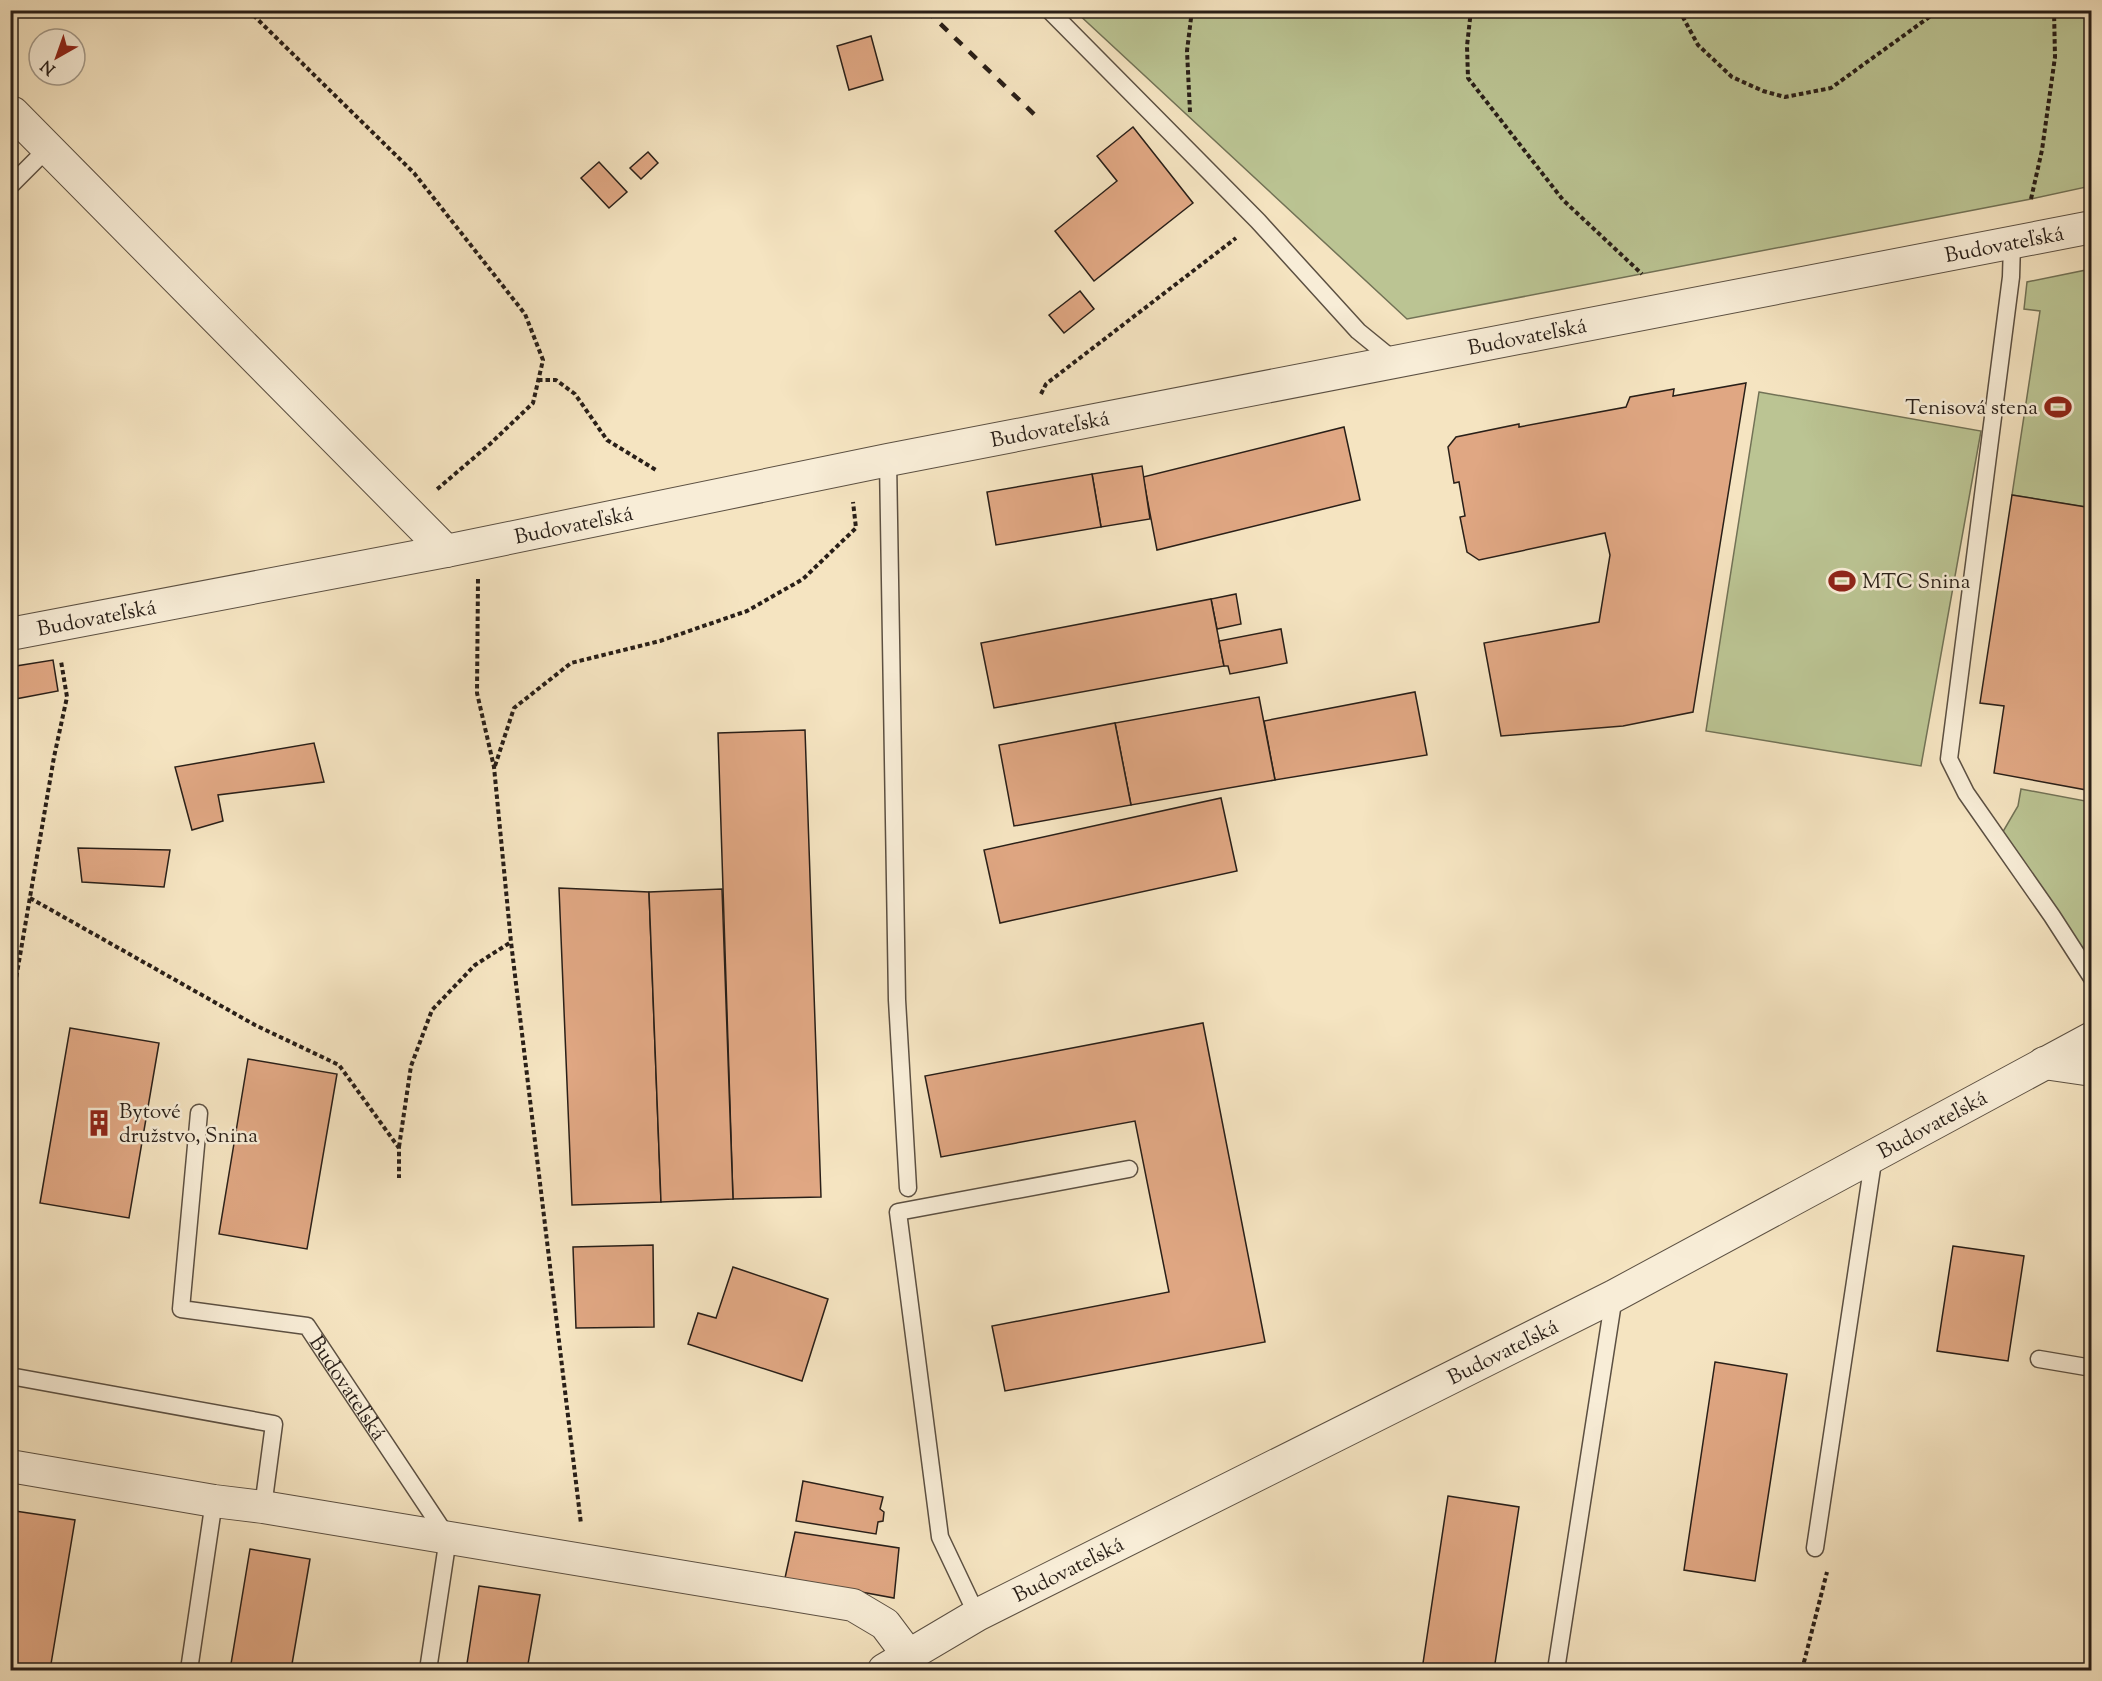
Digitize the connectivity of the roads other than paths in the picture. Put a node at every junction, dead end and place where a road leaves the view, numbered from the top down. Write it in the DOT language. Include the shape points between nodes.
graph roads {
  1 [pos="1049,10"];
  2 [pos="14,113"];
  3 [pos="49,147"];
  4 [pos="10,186"];
  5 [pos="2091,227"];
  6 [pos="2012,243"];
  7 [pos="1396,362"];
  8 [pos="888,460"];
  9 [pos="446,551"];
  10 [pos="10,634"];
  11 [pos="2091,978"];
  12 [pos="2091,1038"];
  13 [pos="2044,1063"];
  14 [pos="2091,1070"];
  15 [pos="199,1113"];
  16 [pos="1874,1155"];
  17 [pos="1129,1168"];
  18 [pos="908,1188"];
  19 [pos="1614,1296"];
  20 [pos="2039,1359"];
  21 [pos="2091,1368"];
  22 [pos="10,1376"];
  23 [pos="10,1466"];
  24 [pos="214,1501"];
  25 [pos="263,1507"];
  26 [pos="448,1538"];
  27 [pos="1815,1548"];
  28 [pos="978,1615"];
  29 [pos="903,1666"];
  30 [pos="189,1671"];
  31 [pos="428,1671"];
  32 [pos="1556,1671"];
  1 -- 7 [label="lane" via="1258,221 1358,331"];
  2 -- 3 [label="street"];
  3 -- 4 [label="lane"];
  3 -- 9 [label="street"];
  5 -- 6 [label="street, Budovateľská"];
  6 -- 7 [label="street, Budovateľská"];
  6 -- 11 [label="lane" via="2011,277 1949,759 1966,793"];
  7 -- 8 [label="street, Budovateľská"];
  8 -- 9 [label="street, Budovateľská"];
  8 -- 18 [label="lane" via="897,1000"];
  9 -- 10 [label="street, Budovateľská"];
  12 -- 13 [label="street, Budovateľská"];
  13 -- 14 [label="street"];
  13 -- 16 [label="street, Budovateľská"];
  15 -- 26 [label="lane, Budovateľská" via="181,1309 307,1326"];
  16 -- 19 [label="street, Budovateľská"];
  16 -- 27 [label="lane"];
  17 -- 28 [label="lane" via="898,1212 940,1537"];
  19 -- 28 [label="street, Budovateľská"];
  19 -- 32 [label="lane"];
  20 -- 21 [label="lane"];
  22 -- 25 [label="lane" via="274,1424"];
  23 -- 24 [label="street, Budovateľská"];
  24 -- 25 [label="street, Budovateľská"];
  24 -- 30 [label="lane"];
  25 -- 26 [label="street, Budovateľská"];
  26 -- 29 [label="street, Budovateľská" via="853,1605 885,1624"];
  26 -- 31 [label="lane"];
  28 -- 29 [label="street, Budovateľská"];
}
